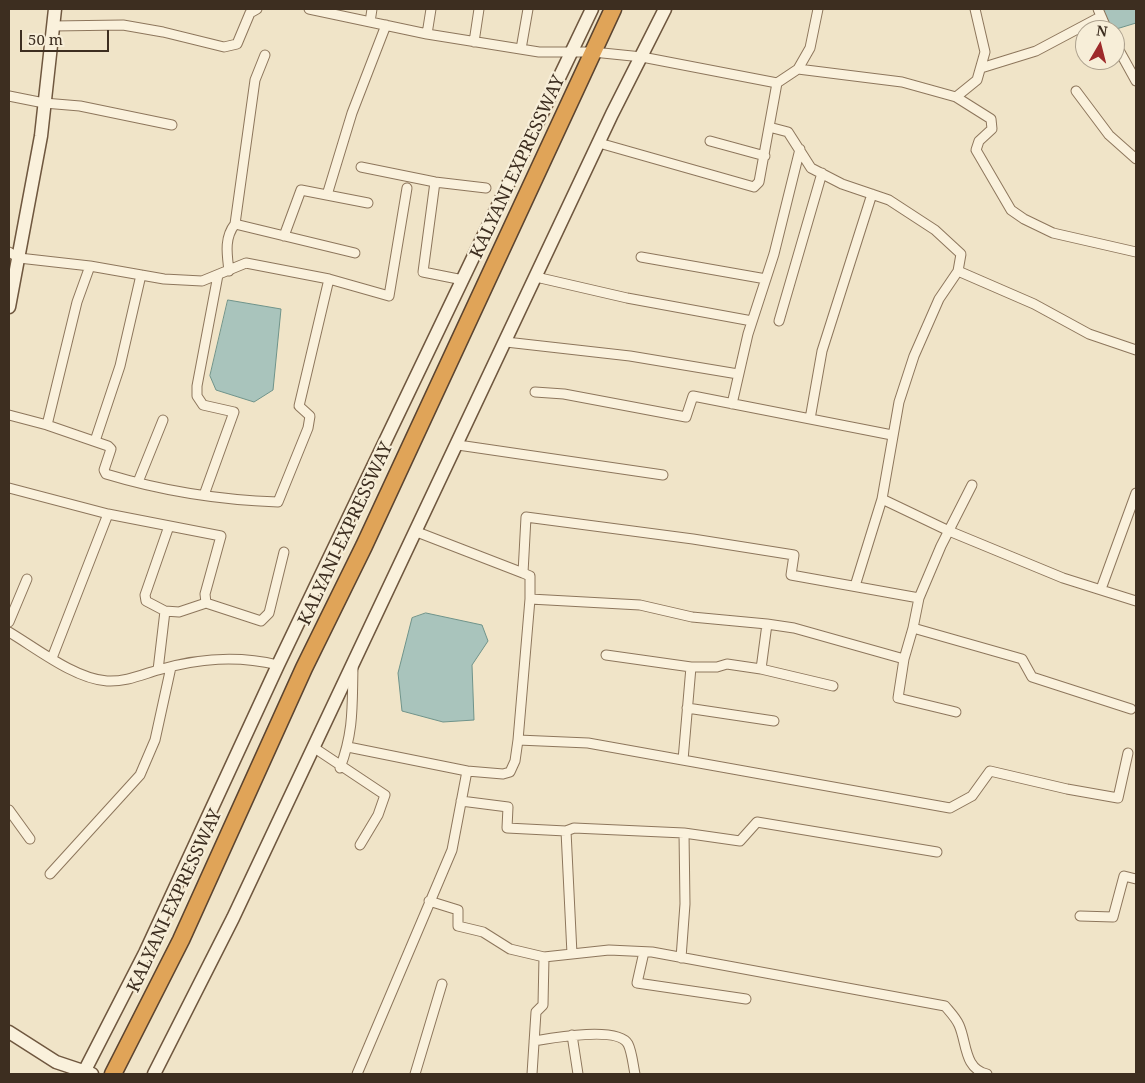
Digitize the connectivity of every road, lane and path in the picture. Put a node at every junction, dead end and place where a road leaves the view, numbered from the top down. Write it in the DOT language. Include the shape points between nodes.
graph roads {
  1 [pos="55,9"];
  2 [pos="257,9"];
  3 [pos="308,9"];
  4 [pos="372,9"];
  5 [pos="431,9"];
  6 [pos="479,9"];
  7 [pos="528,9"];
  8 [pos="592,9"];
  9 [pos="613,9"];
  10 [pos="665,9"];
  11 [pos="818,9"];
  12 [pos="975,9"];
  13 [pos="330,11"];
  14 [pos="1099,13"];
  15 [pos="370,22"];
  16 [pos="386,25"];
  17 [pos="53,26"];
  18 [pos="427,34"];
  19 [pos="474,42"];
  20 [pos="521,49"];
  21 [pos="572,52"];
  22 [pos="593,52"];
  23 [pos="265,55"];
  24 [pos="642,58"];
  25 [pos="1125,61"];
  26 [pos="981,68"];
  27 [pos="798,69"];
  28 [pos="1136,81"];
  29 [pos="777,83"];
  30 [pos="1076,92"];
  31 [pos="9,96"];
  32 [pos="956,97"];
  33 [pos="44,103"];
  34 [pos="172,124"];
  35 [pos="770,127"];
  36 [pos="710,141"];
  37 [pos="599,143"];
  38 [pos="800,149"];
  39 [pos="765,156"];
  40 [pos="1136,158"];
  41 [pos="361,167"];
  42 [pos="822,173"];
  43 [pos="435,182"];
  44 [pos="407,188"];
  45 [pos="486,188"];
  46 [pos="872,194"];
  47 [pos="326,195"];
  48 [pos="368,203"];
  49 [pos="234,224"];
  50 [pos="284,236"];
  51 [pos="1136,252"];
  52 [pos="355,253"];
  53 [pos="14,255"];
  54 [pos="641,258"];
  55 [pos="90,266"];
  56 [pos="229,271"];
  57 [pos="958,271"];
  58 [pos="141,275"];
  59 [pos="218,275"];
  60 [pos="536,277"];
  61 [pos="329,279"];
  62 [pos="766,279"];
  63 [pos="463,280"];
  64 [pos="9,300"];
  65 [pos="752,321"];
  66 [pos="779,321"];
  67 [pos="506,342"];
  68 [pos="1136,350"];
  69 [pos="738,374"];
  70 [pos="535,392"];
  71 [pos="732,404"];
  72 [pos="9,415"];
  73 [pos="163,420"];
  74 [pos="810,420"];
  75 [pos="48,425"];
  76 [pos="892,435"];
  77 [pos="95,441"];
  78 [pos="458,445"];
  79 [pos="663,475"];
  80 [pos="138,482"];
  81 [pos="972,484"];
  82 [pos="9,488"];
  83 [pos="1136,493"];
  84 [pos="204,495"];
  85 [pos="882,499"];
  86 [pos="108,514"];
  87 [pos="169,526"];
  88 [pos="949,530"];
  89 [pos="417,532"];
  90 [pos="284,552"];
  91 [pos="523,573"];
  92 [pos="27,579"];
  93 [pos="855,586"];
  94 [pos="1101,589"];
  95 [pos="919,598"];
  96 [pos="530,599"];
  97 [pos="1136,601"];
  98 [pos="206,603"];
  99 [pos="165,611"];
  100 [pos="9,622"];
  101 [pos="767,624"];
  102 [pos="913,628"];
  103 [pos="9,632"];
  104 [pos="606,655"];
  105 [pos="52,658"];
  106 [pos="904,659"];
  107 [pos="278,665"];
  108 [pos="353,665"];
  109 [pos="171,667"];
  110 [pos="690,667"];
  111 [pos="761,669"];
  112 [pos="158,670"];
  113 [pos="834,686"];
  114 [pos="687,708"];
  115 [pos="1131,708"];
  116 [pos="956,712"];
  117 [pos="774,721"];
  118 [pos="518,740"];
  119 [pos="313,747"];
  120 [pos="348,747"];
  121 [pos="1128,753"];
  122 [pos="683,760"];
  123 [pos="340,768"];
  124 [pos="467,771"];
  125 [pos="461,801"];
  126 [pos="9,810"];
  127 [pos="566,831"];
  128 [pos="684,833"];
  129 [pos="30,839"];
  130 [pos="360,845"];
  131 [pos="937,852"];
  132 [pos="50,874"];
  133 [pos="1136,878"];
  134 [pos="429,901"];
  135 [pos="1080,916"];
  136 [pos="644,952"];
  137 [pos="572,954"];
  138 [pos="544,957"];
  139 [pos="681,958"];
  140 [pos="442,984"];
  141 [pos="746,999"];
  142 [pos="9,1032"];
  143 [pos="572,1035"];
  144 [pos="534,1041"];
  145 [pos="86,1074"];
  146 [pos="113,1074"];
  147 [pos="154,1074"];
  148 [pos="357,1074"];
  149 [pos="415,1074"];
  150 [pos="532,1074"];
  151 [pos="578,1074"];
  152 [pos="635,1074"];
  153 [pos="987,1074"];
  1 -- 17 [label="street"];
  2 -- 17 [label="street" via="250,13 237,44 224,47 123,26"];
  3 -- 13 [label="street"];
  4 -- 15 [label="street"];
  5 -- 18 [label="street"];
  6 -- 19 [label="street"];
  7 -- 20 [label="street"];
  8 -- 21 [label="street"];
  9 -- 22 [label="highway, KALYANI EXPRESSWAY"];
  10 -- 24 [label="street"];
  11 -- 27 [label="street" via="810,48"];
  12 -- 26 [label="street" via="985,52"];
  13 -- 15 [label="street"];
  14 -- 26 [label="street" via="1036,52"];
  15 -- 16 [label="street"];
  16 -- 18 [label="street"];
  16 -- 47 [label="street"];
  17 -- 33 [label="street"];
  18 -- 19 [label="street"];
  19 -- 20 [label="street"];
  20 -- 21 [label="street"];
  21 -- 22 [label="street"];
  21 -- 63 [label="street"];
  22 -- 24 [label="street"];
  22 -- 146 [label="highway, KALYANI EXPRESSWAY" via="364,546 304,668 181,940"];
  23 -- 49 [label="street" via="255,80"];
  24 -- 29 [label="street"];
  24 -- 37 [label="street"];
  25 -- 28 [label="street"];
  26 -- 32 [label="street" via="978,80"];
  27 -- 29 [label="street"];
  27 -- 32 [label="street" via="902,82"];
  29 -- 35 [label="street"];
  30 -- 40 [label="street" via="1109,136"];
  31 -- 33 [label="street"];
  32 -- 51 [label="street" via="991,119 992,129 979,141 976,150 1010,210 1053,233"];
  33 -- 34 [label="street" via="80,106"];
  33 -- 53 [label="street" via="41,136"];
  35 -- 38 [label="street" via="788,132"];
  35 -- 39 [label="street"];
  36 -- 39 [label="street"];
  37 -- 39 [label="street" via="754,187 759,182"];
  37 -- 60 [label="street"];
  38 -- 42 [label="street" via="811,168"];
  38 -- 62 [label="street"];
  41 -- 43 [label="street"];
  42 -- 46 [label="street"];
  42 -- 66 [label="street"];
  43 -- 45 [label="street"];
  43 -- 63 [label="street" via="423,272"];
  44 -- 61 [label="street" via="389,296"];
  46 -- 57 [label="street" via="889,200 934,230 961,254"];
  46 -- 74 [label="street" via="822,351"];
  47 -- 48 [label="street"];
  47 -- 50 [label="street" via="301,190"];
  49 -- 50 [label="street"];
  49 -- 56 [label="street" via="226,246"];
  50 -- 52 [label="street"];
  53 -- 55 [label="street"];
  53 -- 64 [label="street"];
  54 -- 62 [label="street"];
  55 -- 58 [label="street"];
  55 -- 75 [label="street" via="77,302"];
  56 -- 59 [label="street"];
  56 -- 61 [label="street" via="246,263"];
  57 -- 68 [label="street" via="1034,304 1090,334"];
  57 -- 76 [label="street" via="939,299 914,356"];
  58 -- 59 [label="street" via="202,280"];
  58 -- 77 [label="street" via="120,366"];
  59 -- 84 [label="street" via="197,396 203,405 234,412"];
  60 -- 65 [label="street" via="636,300"];
  60 -- 67 [label="street"];
  61 -- 84 [label="street" via="299,406 310,416 308,428 278,502"];
  62 -- 65 [label="street"];
  63 -- 107 [label="street"];
  65 -- 69 [label="street"];
  67 -- 69 [label="street" via="630,356"];
  67 -- 78 [label="street"];
  69 -- 71 [label="street"];
  70 -- 71 [label="street" via="564,394 686,417 693,396"];
  71 -- 74 [label="street"];
  72 -- 75 [label="street"];
  73 -- 80 [label="street"];
  74 -- 76 [label="street"];
  75 -- 77 [label="street"];
  76 -- 85 [label="street"];
  77 -- 80 [label="street" via="111,449 104,470 106,474"];
  78 -- 79 [label="street"];
  78 -- 89 [label="street"];
  80 -- 84 [label="street"];
  81 -- 88 [label="street"];
  82 -- 86 [label="street"];
  83 -- 94 [label="street"];
  85 -- 88 [label="street"];
  85 -- 93 [label="street"];
  86 -- 87 [label="street"];
  86 -- 105 [label="street"];
  87 -- 98 [label="street" via="221,536 205,594"];
  87 -- 99 [label="street" via="145,596 146,601"];
  88 -- 94 [label="street" via="1062,578"];
  88 -- 95 [label="street"];
  89 -- 91 [label="street"];
  89 -- 108 [label="street"];
  90 -- 98 [label="street" via="268,613 261,622"];
  91 -- 93 [label="street" via="526,517 794,555 792,575"];
  91 -- 96 [label="street" via="530,576"];
  92 -- 100 [label="street"];
  93 -- 95 [label="street"];
  94 -- 97 [label="street"];
  95 -- 102 [label="street"];
  96 -- 101 [label="street" via="640,605 692,617"];
  96 -- 118 [label="street"];
  98 -- 99 [label="street" via="179,612"];
  99 -- 112 [label="street"];
  101 -- 106 [label="street" via="794,628"];
  101 -- 111 [label="street"];
  102 -- 106 [label="street"];
  102 -- 115 [label="street" via="1022,660 1032,677"];
  103 -- 105 [label="street"];
  104 -- 110 [label="street"];
  105 -- 112 [label="street" via="84,676 106,681 127,680"];
  106 -- 116 [label="street" via="898,698"];
  107 -- 109 [label="street" via="232,657"];
  107 -- 145 [label="street"];
  108 -- 119 [label="street"];
  108 -- 120 [label="street" via="353,721"];
  109 -- 112 [label="street"];
  109 -- 132 [label="street" via="155,740 140,775"];
  110 -- 111 [label="street" via="727,664"];
  110 -- 114 [label="street"];
  111 -- 113 [label="street"];
  114 -- 117 [label="street"];
  114 -- 122 [label="street"];
  118 -- 122 [label="street" via="588,743"];
  118 -- 124 [label="street" via="510,772"];
  119 -- 123 [label="street"];
  119 -- 147 [label="street" via="233,918"];
  120 -- 123 [label="street"];
  120 -- 124 [label="street"];
  121 -- 122 [label="street" via="1118,798 990,771 972,796 950,808"];
  123 -- 130 [label="street" via="385,795 378,815"];
  124 -- 125 [label="street"];
  125 -- 127 [label="street" via="508,807 507,828"];
  125 -- 134 [label="street" via="452,850"];
  126 -- 129 [label="street"];
  127 -- 128 [label="street" via="574,828"];
  127 -- 137 [label="street"];
  128 -- 131 [label="street" via="740,842 757,822"];
  128 -- 139 [label="street" via="685,904"];
  133 -- 135 [label="street" via="1124,876 1113,917"];
  134 -- 138 [label="street" via="458,910 458,926 483,932 510,949"];
  134 -- 148 [label="street"];
  136 -- 137 [label="street" via="609,950"];
  136 -- 139 [label="street"];
  136 -- 141 [label="street" via="636,983"];
  137 -- 138 [label="street"];
  138 -- 144 [label="street" via="543,1005 536,1012"];
  139 -- 153 [label="street" via="945,1006 959,1024 969,1061 981,1073"];
  140 -- 149 [label="street"];
  142 -- 145 [label="street" via="56,1062"];
  143 -- 144 [label="street"];
  143 -- 151 [label="street"];
  143 -- 152 [label="street" via="620,1036 627,1044"];
  144 -- 150 [label="street"];
}
